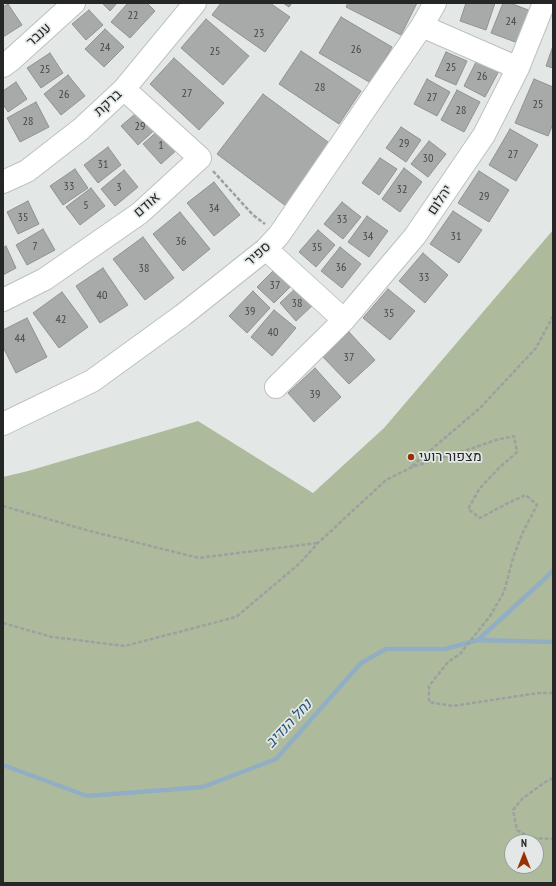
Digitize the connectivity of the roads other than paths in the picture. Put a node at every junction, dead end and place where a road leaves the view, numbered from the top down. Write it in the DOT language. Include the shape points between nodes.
graph roads {
  1 [pos="74,3"];
  2 [pos="195,3"];
  3 [pos="435,3"];
  4 [pos="544,3"];
  5 [pos="422,26"];
  6 [pos="3,66"];
  7 [pos="518,68"];
  8 [pos="124,89"];
  9 [pos="3,182"];
  10 [pos="266,249"];
  11 [pos="3,300"];
  12 [pos="344,320"];
  13 [pos="276,387"];
  14 [pos="3,424"];
  1 -- 6 [label="street, ענבר"];
  2 -- 8 [label="street, ברקת"];
  3 -- 5 [label="street, ספיר"];
  4 -- 7 [label="street, יהלום"];
  5 -- 7 [label="street"];
  5 -- 10 [label="street, ספיר" via="279,235"];
  7 -- 12 [label="street, יהלום" via="484,135 419,230"];
  8 -- 9 [label="street, ברקת" via="27,172"];
  8 -- 11 [label="street, אודם" via="200,158 140,213 45,279"];
  10 -- 12 [label="street"];
  10 -- 14 [label="street, ספיר" via="183,315 92,381"];
  12 -- 13 [label="street, יהלום"];
}
